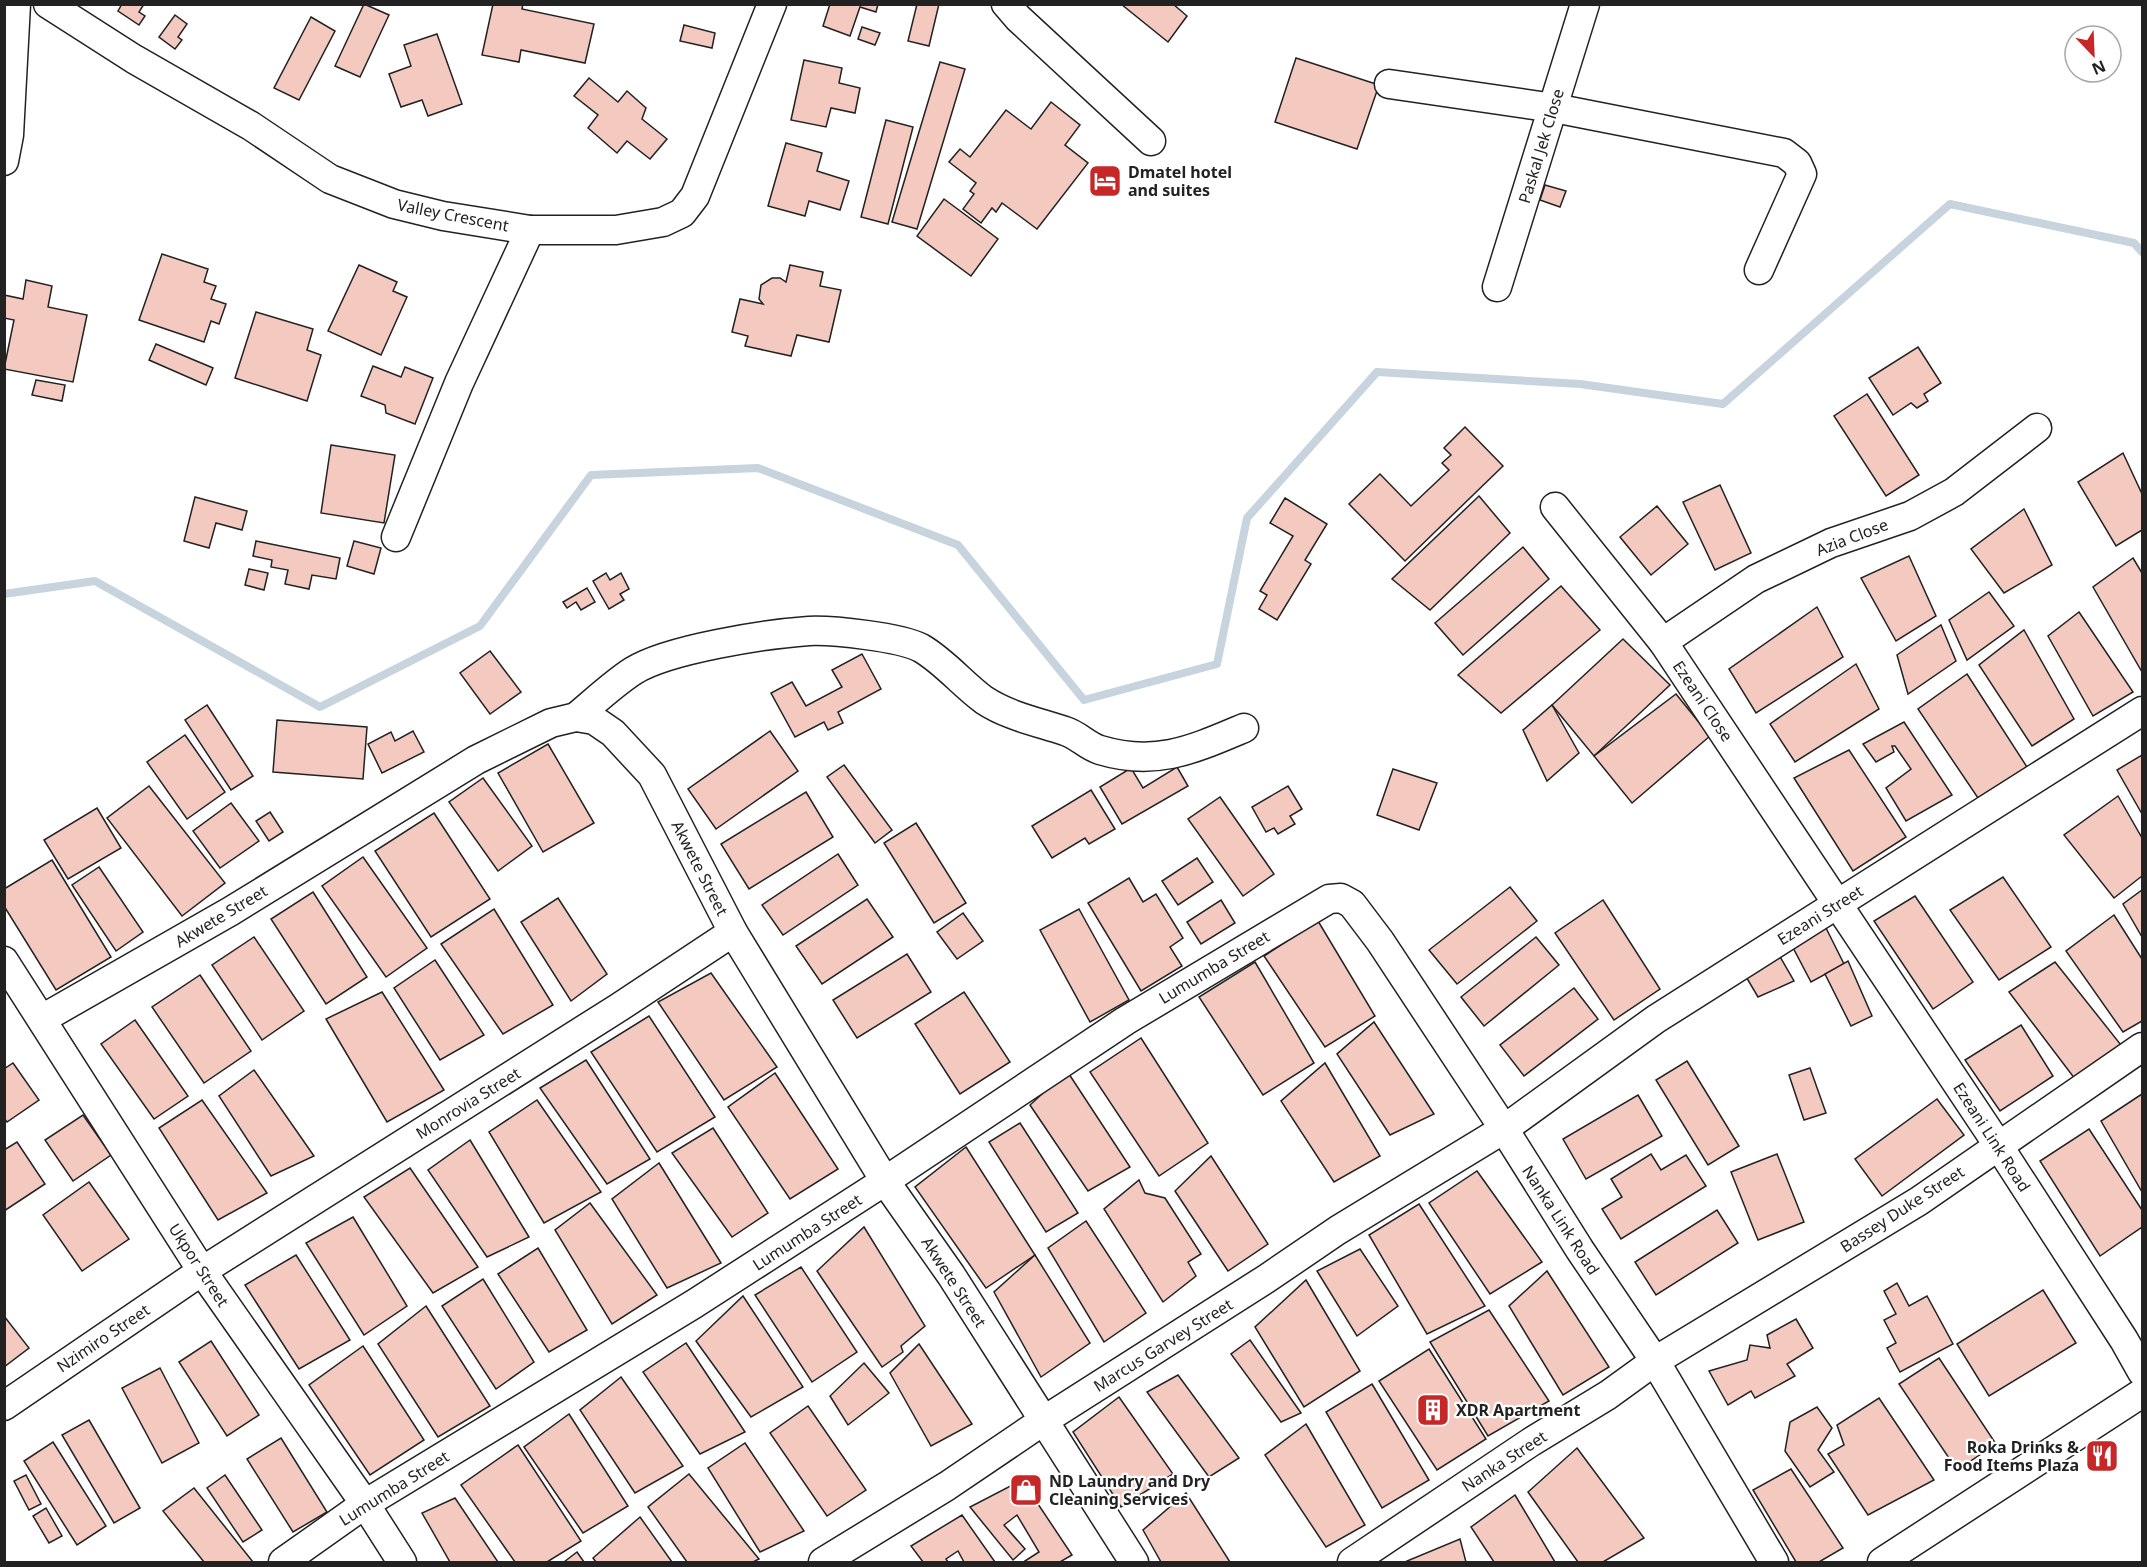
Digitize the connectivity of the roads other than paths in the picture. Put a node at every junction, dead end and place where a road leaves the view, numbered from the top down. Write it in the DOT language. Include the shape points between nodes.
graph roads {
  1 [pos="16,4"];
  2 [pos="48,4"];
  3 [pos="772,4"];
  4 [pos="1006,4"];
  5 [pos="1585,4"];
  6 [pos="1389,84"];
  7 [pos="1554,108"];
  8 [pos="1151,141"];
  9 [pos="4,161"];
  10 [pos="530,230"];
  11 [pos="1759,270"];
  12 [pos="1497,286"];
  13 [pos="2037,428"];
  14 [pos="1555,507"];
  15 [pos="396,537"];
  16 [pos="1663,642"];
  17 [pos="2142,711"];
  18 [pos="576,717"];
  19 [pos="1244,728"];
  20 [pos="1329,898"];
  21 [pos="1838,904"];
  22 [pos="733,932"];
  23 [pos="4,961"];
  24 [pos="42,1019"];
  25 [pos="2142,1047"];
  26 [pos="1504,1129"];
  27 [pos="1998,1145"];
  28 [pos="885,1181"];
  29 [pos="202,1271"];
  30 [pos="1655,1361"];
  31 [pos="2142,1372"];
  32 [pos="2142,1393"];
  33 [pos="4,1406"];
  34 [pos="1043,1421"];
  35 [pos="365,1504"];
  36 [pos="283,1563"];
  37 [pos="402,1563"];
  38 [pos="823,1563"];
  39 [pos="1134,1563"];
  40 [pos="1352,1563"];
  41 [pos="1774,1563"];
  42 [pos="1882,1563"];
  1 -- 9 [label="street" via="9,135"];
  2 -- 10 [label="street, Valley Crescent" via="330,179 394,204"];
  3 -- 10 [label="street, Valley Crescent" via="695,196 682,213 663,222 616,230"];
  4 -- 8 [label="street"];
  5 -- 7 [label="street, Paskal Jek Close"];
  6 -- 7 [label="street"];
  7 -- 11 [label="street" via="1784,153 1797,163 1802,174"];
  7 -- 12 [label="street, Paskal Jek Close"];
  10 -- 15 [label="street" via="459,383"];
  13 -- 16 [label="street, Azia Close" via="1954,492 1910,516 1831,543 1756,579"];
  14 -- 16 [label="street, Ezeani Close"];
  16 -- 21 [label="street, Ezeani Close"];
  17 -- 21 [label="street, Ezeani Street"];
  18 -- 19 [label="street" via="633,671 663,658 811,631 879,637 920,648 985,700 1068,732 1098,750 1132,757 1160,757 1200,747"];
  18 -- 22 [label="street, Akwete Street" via="594,720 613,733 652,775"];
  18 -- 24 [label="street, Akwete Street" via="551,723 476,760 231,911"];
  20 -- 26 [label="street, Nanka Link Road" via="1352,903"];
  20 -- 28 [label="street, Lumumba Street" via="1125,1021"];
  21 -- 26 [label="street, Ezeani Street" via="1656,1019"];
  21 -- 27 [label="street, Ezeani Link Road"];
  22 -- 28 [label="street, Akwete Street"];
  22 -- 29 [label="street, Monrovia Street"];
  23 -- 24 [label="street, Ukpor Street"];
  24 -- 29 [label="street, Ukpor Street"];
  25 -- 27 [label="street, Bassey Duke Street"];
  26 -- 30 [label="street, Nanka Link Road"];
  26 -- 34 [label="street, Marcus Garvey Street" via="1338,1230"];
  27 -- 30 [label="street, Bassey Duke Street" via="1919,1201"];
  27 -- 31 [label="street, Ezeani Link Road"];
  28 -- 34 [label="street, Akwete Street" via="951,1275"];
  28 -- 35 [label="street, Lumumba Street" via="694,1304"];
  29 -- 33 [label="street, Nzimiro Street"];
  29 -- 35 [label="street, Ukpor Street"];
  30 -- 40 [label="street, Nanka Street"];
  30 -- 41 [label="street, Nanka Link Road"];
  32 -- 42 [label="street"];
  34 -- 38 [label="street, Marcus Garvey Street"];
  34 -- 39 [label="street, Akwete Street"];
  35 -- 36 [label="street, Lumumba Street"];
  35 -- 37 [label="street, Ukpor Street"];
}
